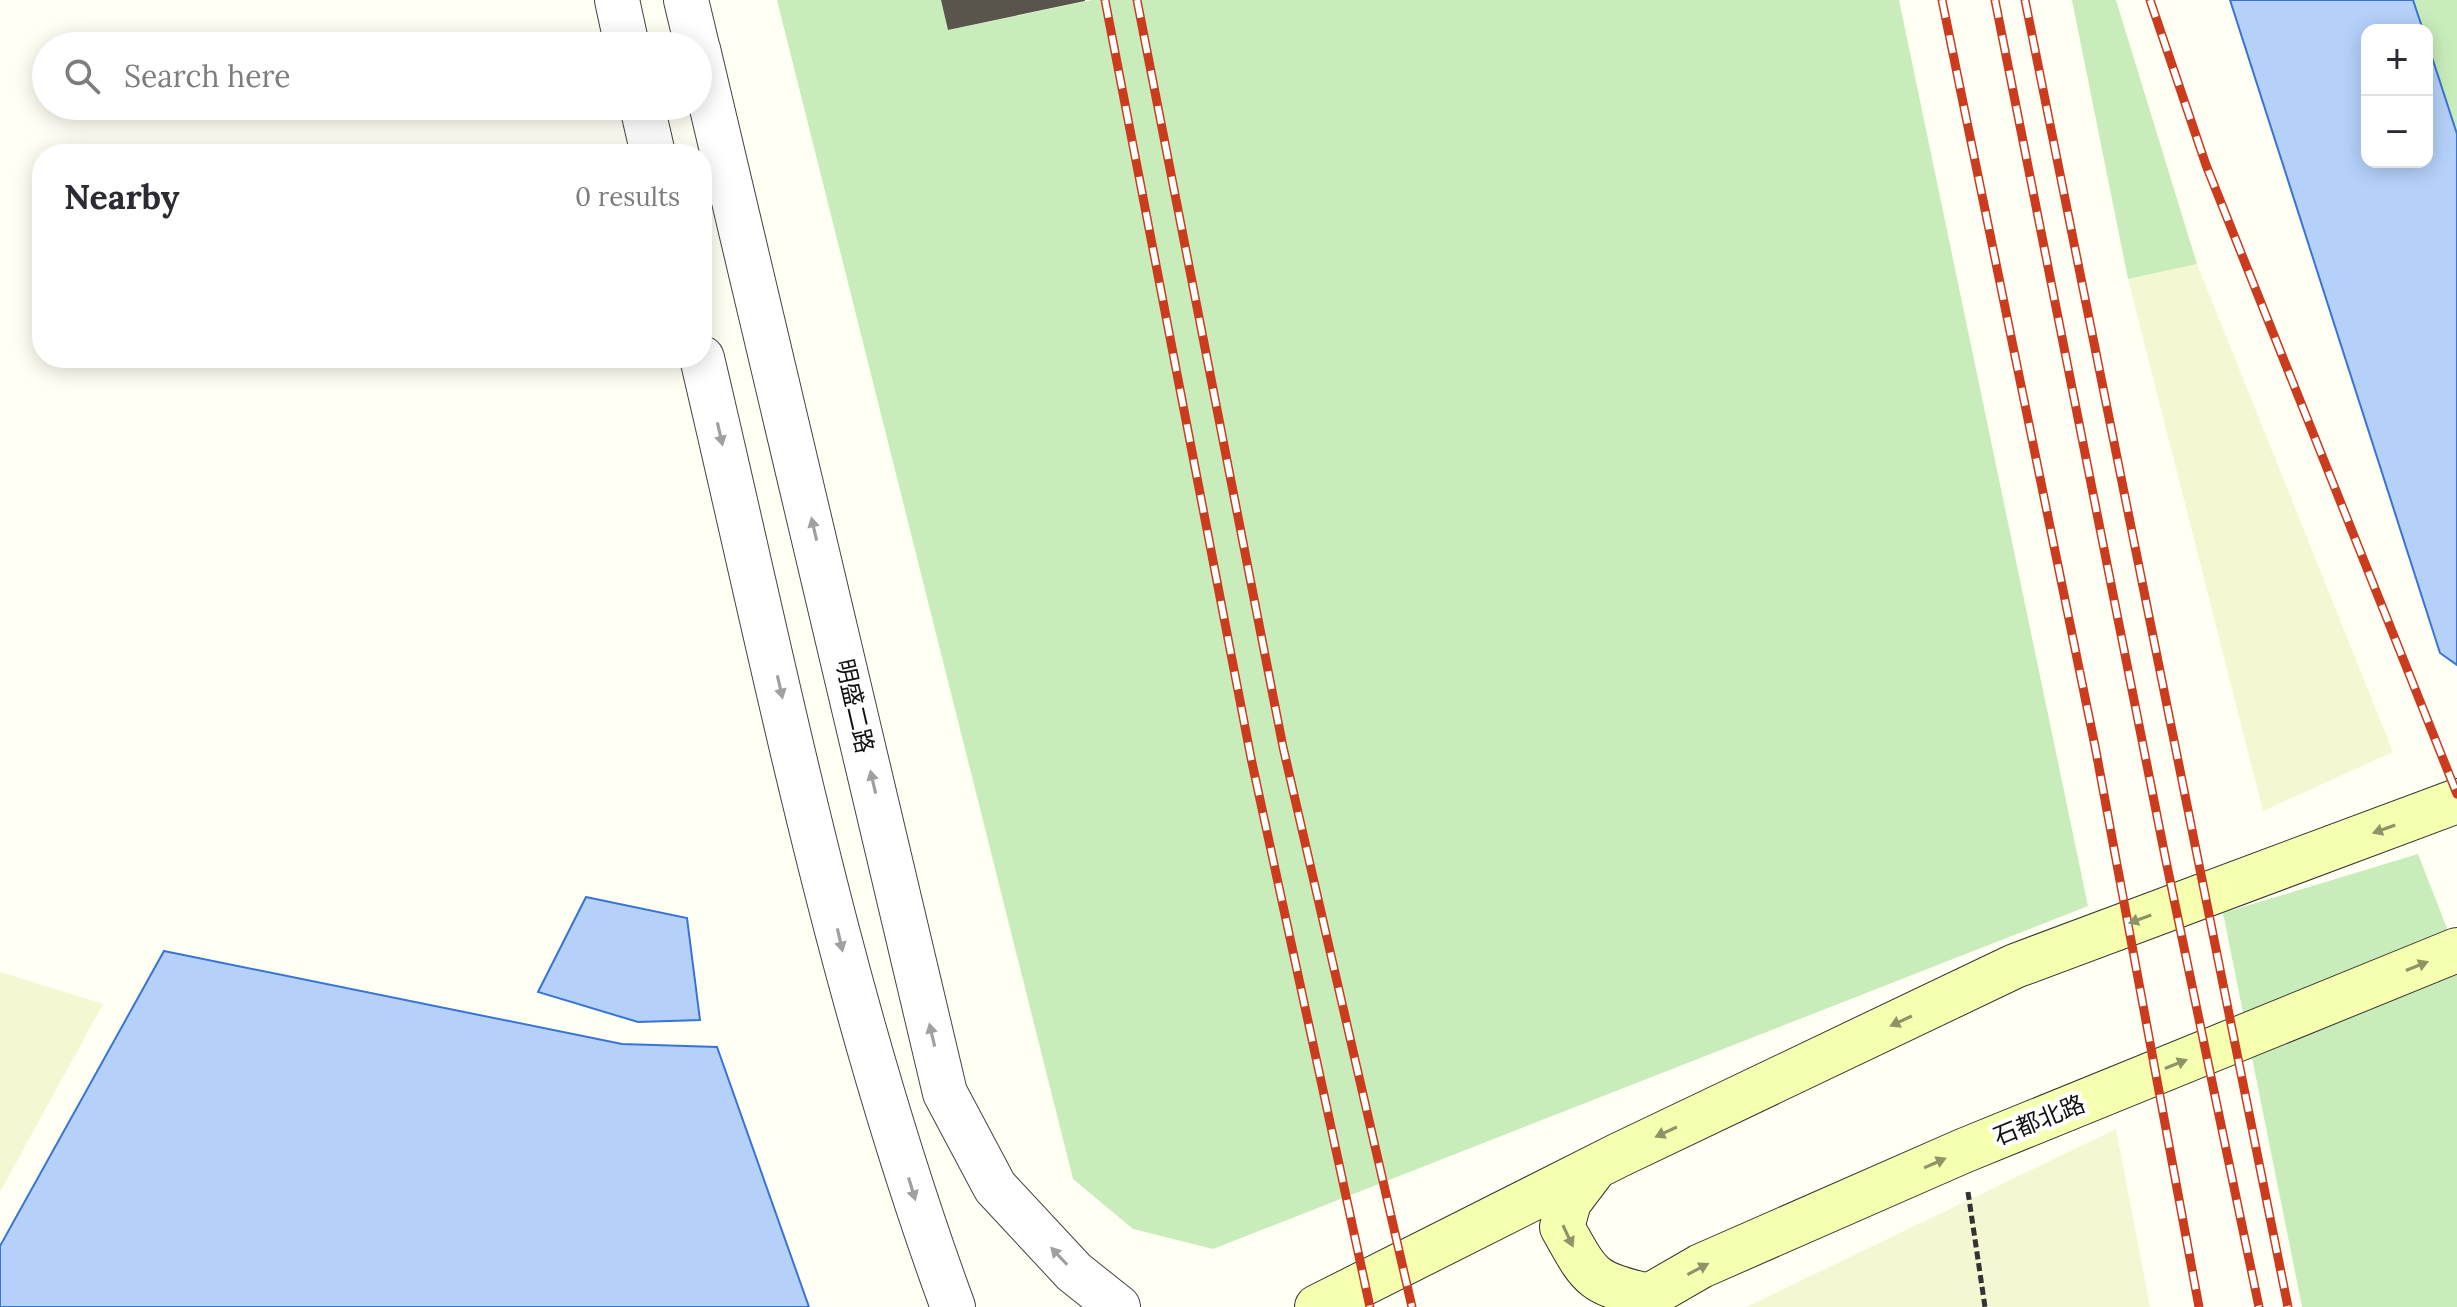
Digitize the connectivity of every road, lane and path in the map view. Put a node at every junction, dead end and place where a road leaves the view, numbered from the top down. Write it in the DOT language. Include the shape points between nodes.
graph roads {
  1 [pos="617,0"];
  2 [pos="686,0"];
  3 [pos="624,32"];
  4 [pos="694,32"];
  5 [pos="712,107"];
  6 [pos="645,120"];
  7 [pos="651,144"];
  8 [pos="704,368"];
  9 [pos="2457,801"];
  10 [pos="2457,950"];
  11 [pos="1963,1151"];
  12 [pos="1594,1169"];
  13 [pos="1639,1302"];
  14 [pos="953,1307"];
  15 [pos="1118,1307"];
  16 [pos="1317,1307"];
  17 [pos="1985,1307"];
  1 -- 3 [label="street"];
  2 -- 4 [label="street, 明盛二路"];
  15 -- 5 [label="street, 明盛二路, one-way" via="1074,1272 995,1187 945,1093"];
  6 -- 7 [label="street"];
  8 -- 14 [label="street, one-way" via="859,1021"];
  9 -- 12 [label="main road, one-way" via="2015,966"];
  11 -- 10 [label="main road, 石都北路, one-way"];
  13 -- 11 [label="main road, 石都北路, one-way" via="1701,1266"];
  11 -- 17 [label="path"];
  12 -- 13 [label="main road, one-way" via="1569,1202 1562,1227 1588,1273"];
  12 -- 16 [label="main road"];
}
